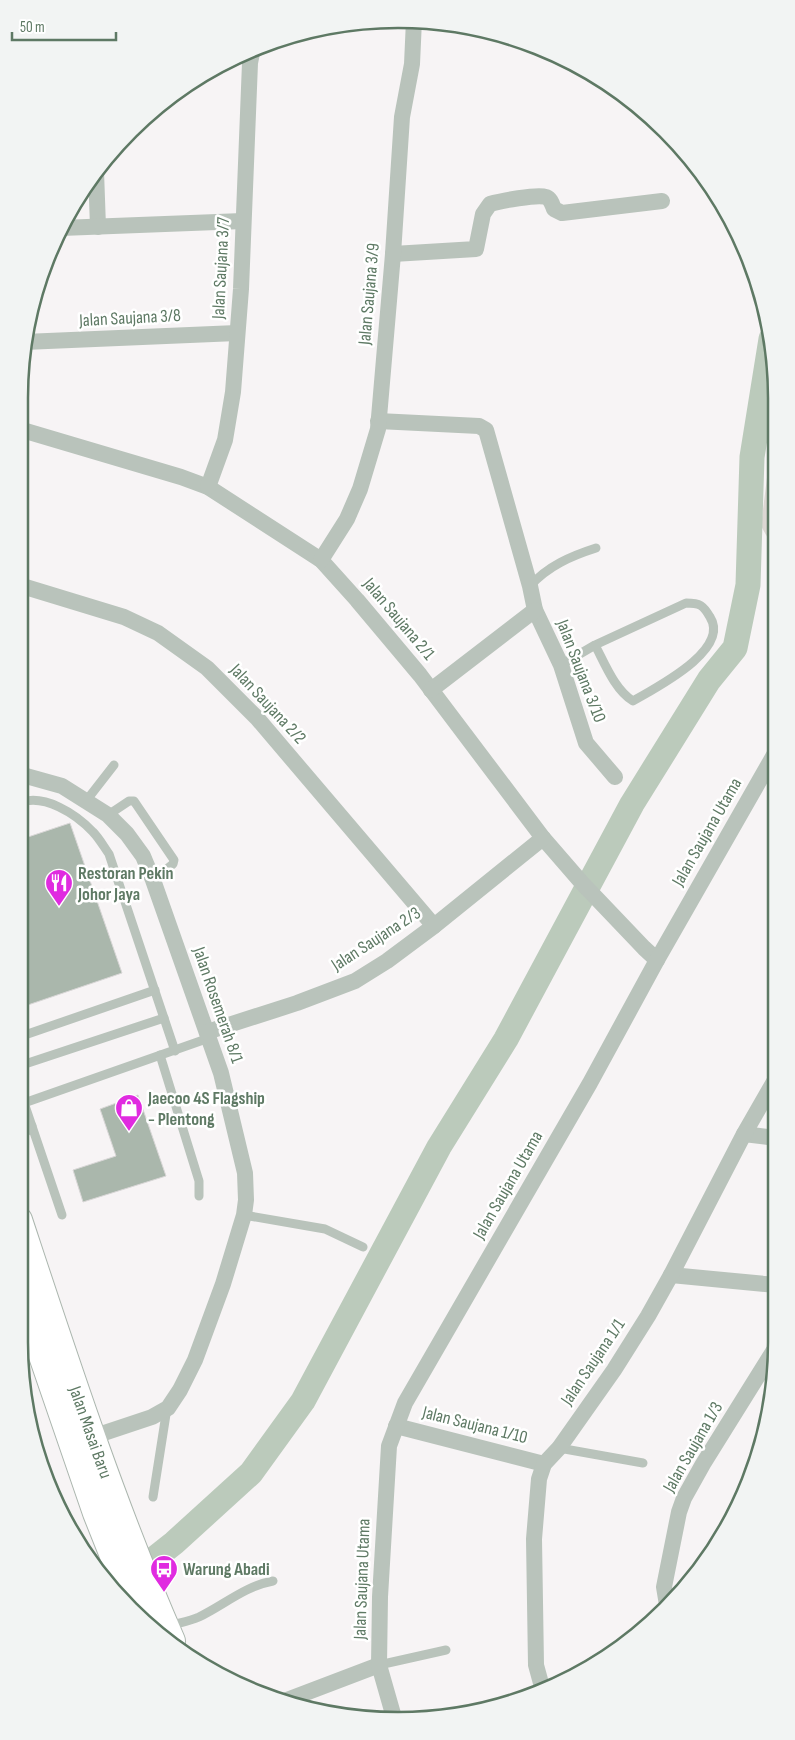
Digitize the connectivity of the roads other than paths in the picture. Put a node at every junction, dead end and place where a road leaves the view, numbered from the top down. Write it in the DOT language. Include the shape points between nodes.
graph roads {
  1 [pos="414,28"];
  2 [pos="251,58"];
  3 [pos="96,183"];
  4 [pos="662,201"];
  5 [pos="243,221"];
  6 [pos="98,227"];
  7 [pos="69,228"];
  8 [pos="393,254"];
  9 [pos="238,333"];
  10 [pos="32,342"];
  11 [pos="378,421"];
  12 [pos="28,431"];
  13 [pos="208,487"];
  14 [pos="596,548"];
  15 [pos="321,560"];
  16 [pos="530,586"];
  17 [pos="28,588"];
  18 [pos="535,610"];
  19 [pos="596,645"];
  20 [pos="561,665"];
  21 [pos="431,690"];
  22 [pos="114,765"];
  23 [pos="768,766"];
  24 [pos="28,777"];
  25 [pos="615,777"];
  26 [pos="28,799"];
  27 [pos="86,801"];
  28 [pos="108,815"];
  29 [pos="543,838"];
  30 [pos="153,880"];
  31 [pos="434,926"];
  32 [pos="657,960"];
  33 [pos="155,990"];
  34 [pos="164,1018"];
  35 [pos="28,1034"];
  36 [pos="208,1035"];
  37 [pos="175,1050"];
  38 [pos="160,1056"];
  39 [pos="28,1063"];
  40 [pos="768,1092"];
  41 [pos="28,1102"];
  42 [pos="28,1114"];
  43 [pos="32,1126"];
  44 [pos="28,1130"];
  45 [pos="744,1134"];
  46 [pos="768,1137"];
  47 [pos="199,1196"];
  48 [pos="62,1215"];
  49 [pos="244,1215"];
  50 [pos="28,1247"];
  51 [pos="363,1247"];
  52 [pos="671,1275"];
  53 [pos="768,1284"];
  54 [pos="28,1316"];
  55 [pos="767,1361"];
  56 [pos="168,1408"];
  57 [pos="396,1426"];
  58 [pos="92,1437"];
  59 [pos="559,1448"];
  60 [pos="643,1463"];
  61 [pos="544,1464"];
  62 [pos="78,1465"];
  63 [pos="152,1497"];
  64 [pos="123,1552"];
  65 [pos="273,1581"];
  66 [pos="666,1597"];
  67 [pos="158,1622"];
  68 [pos="446,1650"];
  69 [pos="379,1665"];
  70 [pos="541,1683"];
  71 [pos="294,1697"];
  72 [pos="392,1712"];
  1 -- 8 [label="street, Jalan Saujana 3/9" via="412,64 402,117"];
  2 -- 5 [label="street, Jalan Saujana 3/7"];
  3 -- 6 [label="street"];
  4 -- 8 [label="street" via="562,213 554,210 550,200 544,196 502,201 490,204 483,214 476,248"];
  5 -- 6 [label="street"];
  5 -- 9 [label="street, Jalan Saujana 3/7"];
  6 -- 7 [label="street"];
  8 -- 11 [label="street, Jalan Saujana 3/9"];
  9 -- 10 [label="street, Jalan Saujana 3/8"];
  9 -- 13 [label="street, Jalan Saujana 3/7" via="225,440"];
  11 -- 15 [label="street, Jalan Saujana 3/9" via="360,489 347,519"];
  11 -- 16 [label="street" via="479,426 486,430"];
  12 -- 13 [label="street, Jalan Saujana 2/1"];
  13 -- 15 [label="street, Jalan Saujana 2/1"];
  14 -- 16 [label="lane" via="556,564"];
  15 -- 21 [label="street, Jalan Saujana 2/1"];
  16 -- 18 [label="street"];
  17 -- 31 [label="street, Jalan Saujana 2/2" via="124,617 158,633 207,668 257,718"];
  18 -- 20 [label="street, Jalan Saujana 3/10"];
  18 -- 21 [label="street, Jalan Saujana 3/10"];
  19 -- 19 [label="lane" via="604,664 626,697 633,701 698,659 713,637 714,623 698,603 686,603"];
  19 -- 20 [label="lane"];
  20 -- 25 [label="street, Jalan Saujana 3/10" via="586,743"];
  21 -- 29 [label="street, Jalan Saujana 2/1"];
  22 -- 27 [label="lane"];
  23 -- 32 [label="street, Jalan Saujana Utama"];
  24 -- 27 [label="street, Jalan Rosemerah 8/1" via="62,786"];
  26 -- 33 [label="lane" via="70,813 92,831 109,854"];
  27 -- 28 [label="street, Jalan Rosemerah 8/1"];
  28 -- 30 [label="street, Jalan Rosemerah 8/1" via="143,856"];
  28 -- 30 [label="lane" via="128,801 134,801 174,860"];
  29 -- 31 [label="street, Jalan Saujana 2/3"];
  29 -- 32 [label="street, Jalan Saujana 2/1" via="602,905"];
  30 -- 36 [label="street, Jalan Rosemerah 8/1"];
  31 -- 36 [label="street, Jalan Saujana 2/3" via="349,984"];
  32 -- 57 [label="street, Jalan Saujana Utama" via="590,1083 405,1403"];
  33 -- 34 [label="lane"];
  33 -- 35 [label="lane"];
  34 -- 37 [label="lane"];
  34 -- 39 [label="lane"];
  36 -- 37 [label="lane"];
  36 -- 49 [label="street, Jalan Rosemerah 8/1" via="221,1073 245,1173"];
  37 -- 38 [label="lane"];
  38 -- 41 [label="lane"];
  38 -- 47 [label="lane" via="199,1181"];
  40 -- 45 [label="street, Jalan Saujana 1/1"];
  42 -- 43 [label="lane"];
  43 -- 44 [label="lane"];
  43 -- 48 [label="lane"];
  45 -- 46 [label="street"];
  45 -- 52 [label="street, Jalan Saujana 1/1"];
  49 -- 51 [label="lane" via="325,1229"];
  49 -- 56 [label="street, Jalan Rosemerah 8/1" via="195,1360"];
  50 -- 58 [label="main road, Jalan Masai Baru"];
  52 -- 53 [label="street"];
  52 -- 59 [label="street, Jalan Saujana 1/1" via="614,1370"];
  54 -- 62 [label="main road, Jalan Masai Baru"];
  55 -- 66 [label="street, Jalan Saujana 1/3" via="684,1498 664,1587"];
  56 -- 58 [label="street" via="152,1417"];
  56 -- 63 [label="lane"];
  57 -- 61 [label="street, Jalan Saujana 1/10"];
  57 -- 69 [label="street, Jalan Saujana Utama" via="389,1446"];
  58 -- 62 [label="main road" via="81,1451"];
  58 -- 64 [label="main road, Jalan Masai Baru"];
  59 -- 60 [label="lane"];
  59 -- 61 [label="street, Jalan Saujana 1/1"];
  61 -- 70 [label="street, Jalan Saujana 1/1" via="539,1479 534,1539 536,1665"];
  62 -- 64 [label="main road, Jalan Masai Baru"];
  64 -- 67 [label="main road, Jalan Masai Baru"];
  65 -- 67 [label="lane" via="238,1594 198,1617"];
  68 -- 69 [label="lane"];
  69 -- 71 [label="street"];
  69 -- 72 [label="street, Jalan Saujana Utama"];
}
